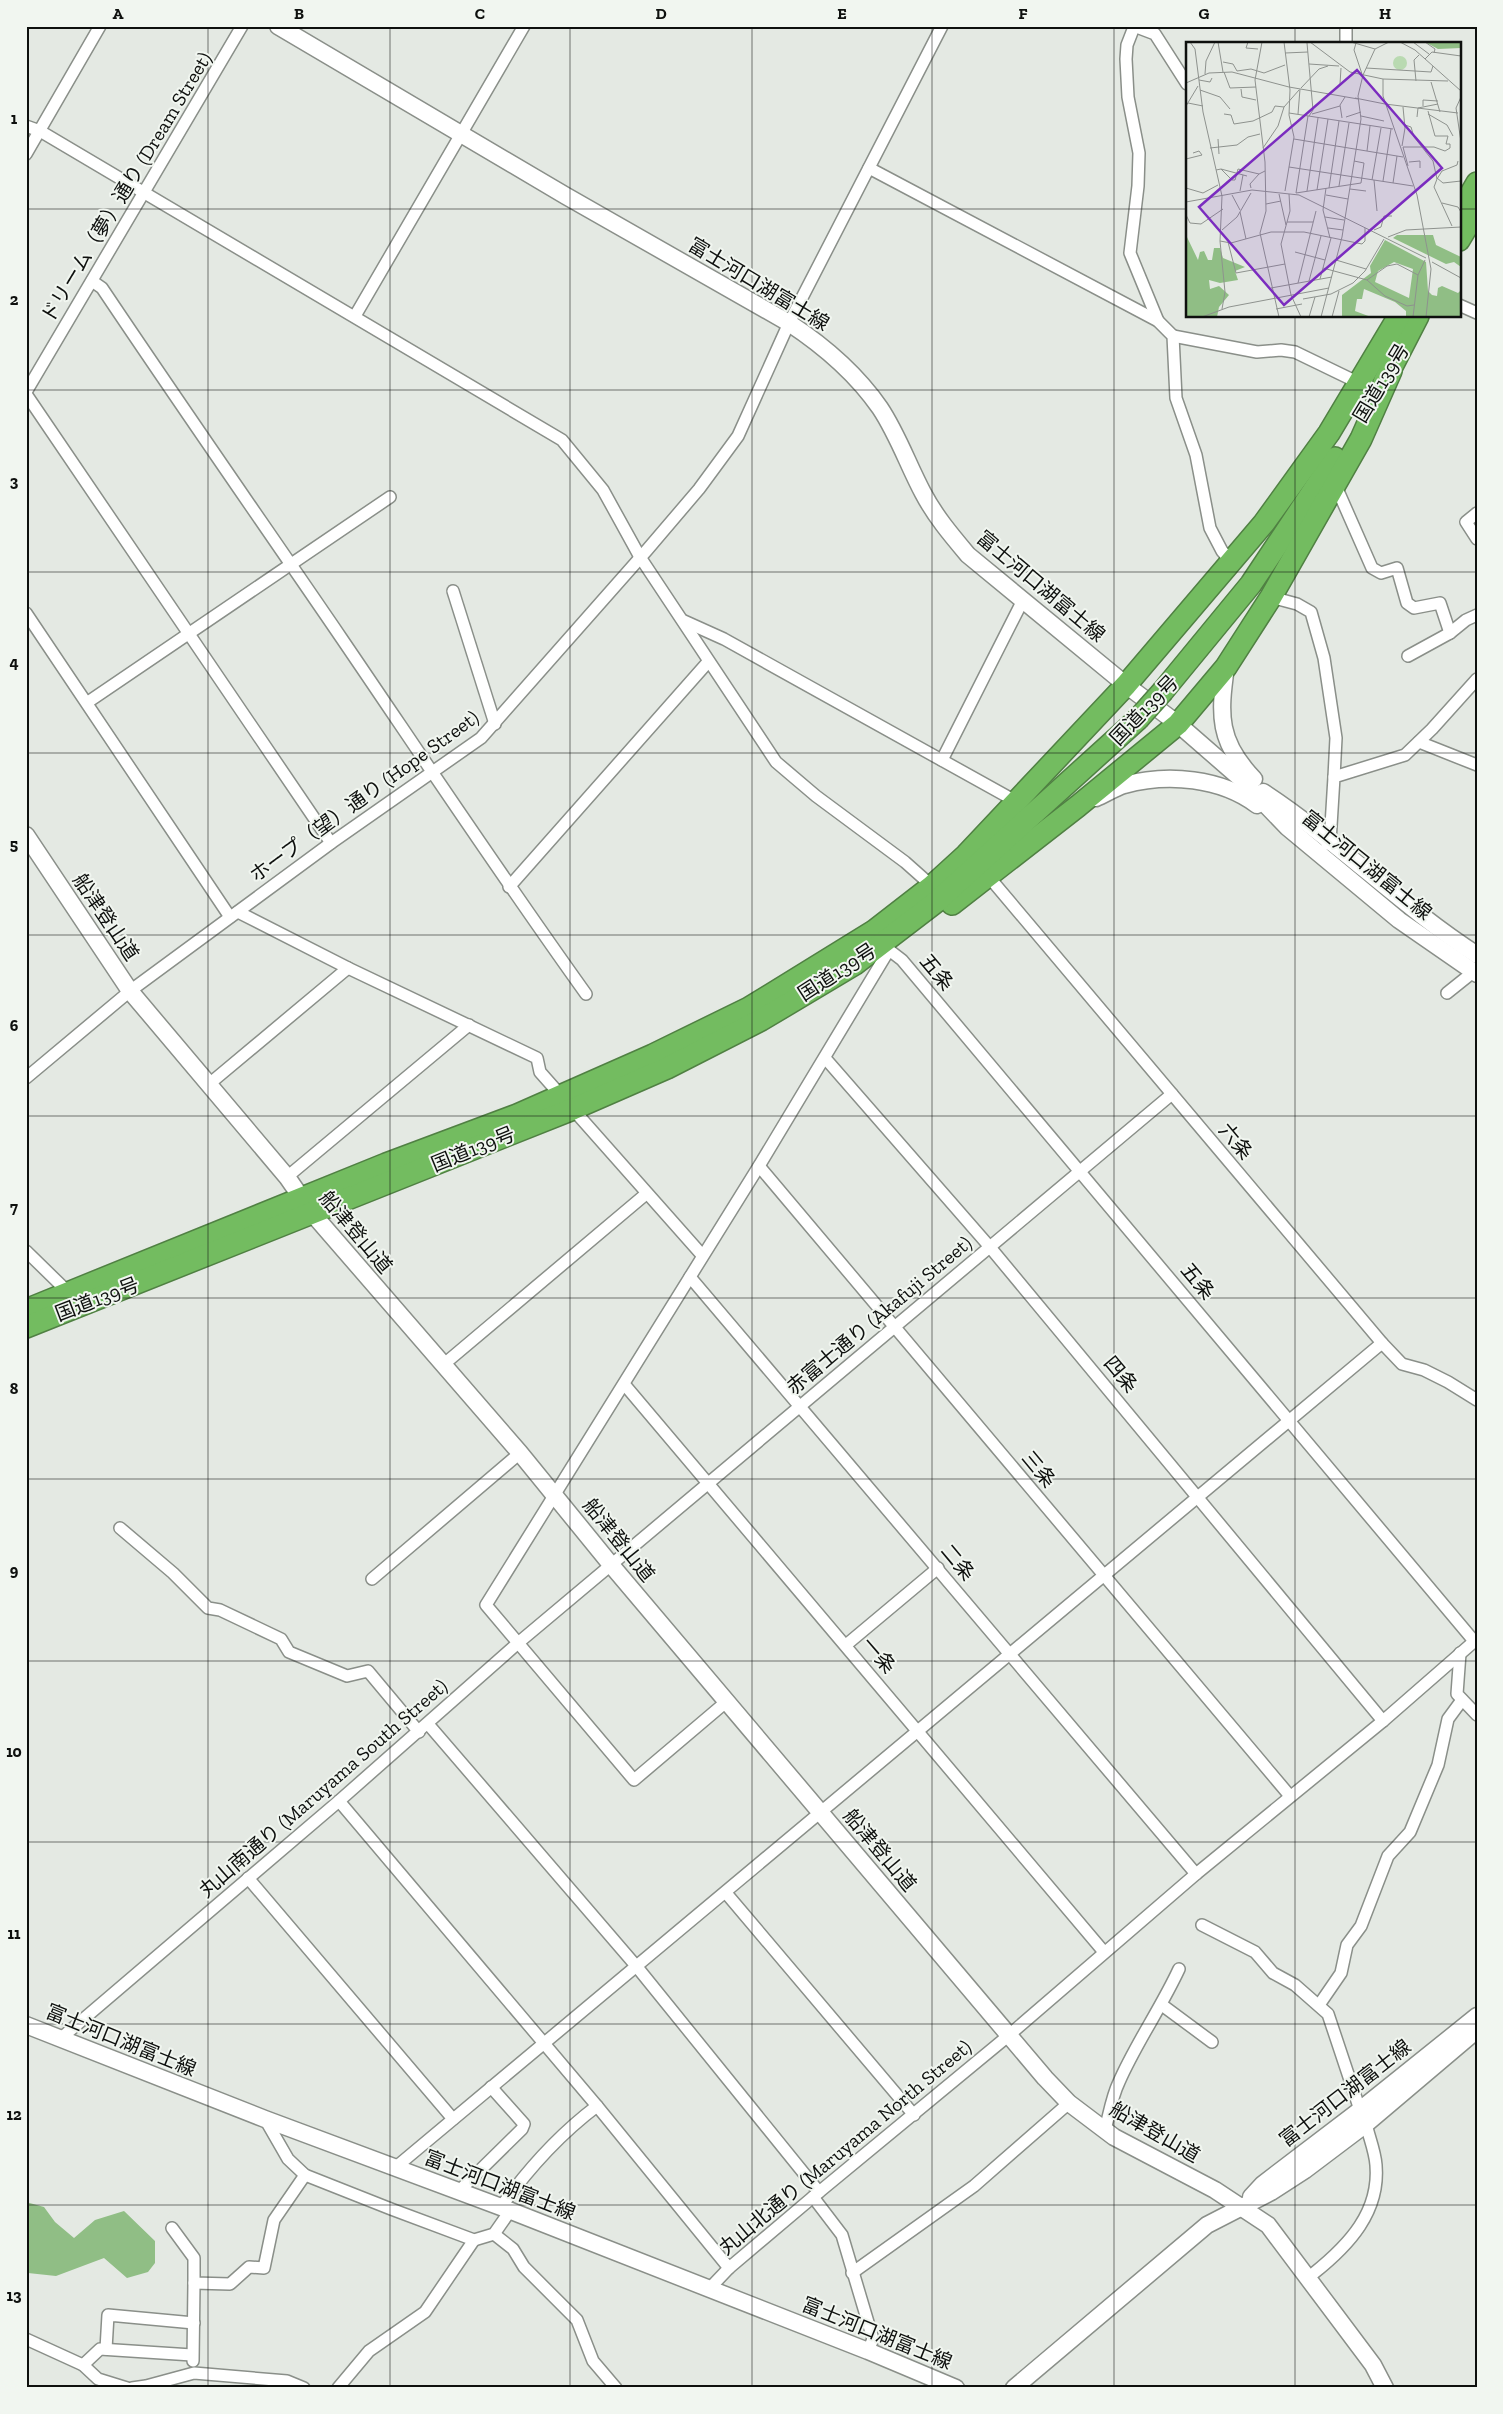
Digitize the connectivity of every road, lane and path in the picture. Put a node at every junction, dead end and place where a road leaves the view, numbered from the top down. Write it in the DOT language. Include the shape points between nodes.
graph roads {
  1 [pos="100,26"];
  2 [pos="242,26"];
  3 [pos="278,26"];
  4 [pos="524,26"];
  5 [pos="942,26"];
  6 [pos="1346,26"];
  7 [pos="1134,27"];
  8 [pos="1346,42"];
  9 [pos="1186,82"];
  10 [pos="26,126"];
  11 [pos="40,131"];
  12 [pos="461,133"];
  13 [pos="26,154"];
  14 [pos="868,168"];
  15 [pos="1477,183"];
  16 [pos="144,193"];
  17 [pos="1477,210"];
  18 [pos="1460,212"];
  19 [pos="1460,238"];
  20 [pos="92,281"];
  21 [pos="1460,305"];
  22 [pos="1477,313"];
  23 [pos="355,316"];
  24 [pos="1398,318"];
  25 [pos="1417,318"];
  26 [pos="1158,321"];
  27 [pos="788,323"];
  28 [pos="1173,336"];
  29 [pos="1392,371"];
  30 [pos="1359,383"];
  31 [pos="26,393"];
  32 [pos="1335,484"];
  33 [pos="390,497"];
  34 [pos="1477,513"];
  35 [pos="1477,539"];
  36 [pos="640,557"];
  37 [pos="1230,560"];
  38 [pos="291,565"];
  39 [pos="453,590"];
  40 [pos="1271,597"];
  41 [pos="1023,600"];
  42 [pos="1477,616"];
  43 [pos="28,620"];
  44 [pos="684,621"];
  45 [pos="1450,633"];
  46 [pos="188,634"];
  47 [pos="1408,656"];
  48 [pos="708,662"];
  49 [pos="1226,667"];
  50 [pos="1474,684"];
  51 [pos="1126,685"];
  52 [pos="88,702"];
  53 [pos="495,724"];
  54 [pos="1178,724"];
  55 [pos="1419,742"];
  56 [pos="942,760"];
  57 [pos="1477,765"];
  58 [pos="433,772"];
  59 [pos="1334,777"];
  60 [pos="1017,802"];
  61 [pos="1078,806"];
  62 [pos="1292,821"];
  63 [pos="26,835"];
  64 [pos="331,843"];
  65 [pos="1324,847"];
  66 [pos="989,877"];
  67 [pos="932,886"];
  68 [pos="509,887"];
  69 [pos="234,915"];
  70 [pos="889,950"];
  71 [pos="1477,955"];
  72 [pos="855,964"];
  73 [pos="348,968"];
  74 [pos="1475,972"];
  75 [pos="130,992"];
  76 [pos="1447,993"];
  77 [pos="586,994"];
  78 [pos="468,1025"];
  79 [pos="824,1058"];
  80 [pos="26,1078"];
  81 [pos="208,1085"];
  82 [pos="1172,1094"];
  83 [pos="567,1102"];
  84 [pos="759,1166"];
  85 [pos="1080,1170"];
  86 [pos="287,1177"];
  87 [pos="646,1194"];
  88 [pos="306,1206"];
  89 [pos="990,1246"];
  90 [pos="26,1251"];
  91 [pos="702,1256"];
  92 [pos="690,1277"];
  93 [pos="69,1293"];
  94 [pos="26,1310"];
  95 [pos="26,1327"];
  96 [pos="894,1327"];
  97 [pos="1382,1343"];
  98 [pos="443,1365"];
  99 [pos="624,1384"];
  100 [pos="1477,1400"];
  101 [pos="800,1407"];
  102 [pos="1290,1421"];
  103 [pos="520,1453"];
  104 [pos="709,1484"];
  105 [pos="555,1494"];
  106 [pos="1199,1496"];
  107 [pos="120,1528"];
  108 [pos="612,1566"];
  109 [pos="938,1568"];
  110 [pos="1103,1574"];
  111 [pos="372,1579"];
  112 [pos="1475,1640"];
  113 [pos="518,1643"];
  114 [pos="846,1645"];
  115 [pos="1460,1653"];
  116 [pos="1010,1654"];
  117 [pos="1462,1700"];
  118 [pos="726,1702"];
  119 [pos="1477,1715"];
  120 [pos="1383,1721"];
  121 [pos="428,1724"];
  122 [pos="919,1731"];
  123 [pos="419,1732"];
  124 [pos="1290,1796"];
  125 [pos="339,1801"];
  126 [pos="821,1814"];
  127 [pos="1196,1874"];
  128 [pos="248,1878"];
  129 [pos="726,1893"];
  130 [pos="1202,1925"];
  131 [pos="1104,1952"];
  132 [pos="637,1967"];
  133 [pos="1179,1969"];
  134 [pos="1162,2005"];
  135 [pos="1319,2005"];
  136 [pos="1477,2016"];
  137 [pos="26,2025"];
  138 [pos="1477,2030"];
  139 [pos="1008,2036"];
  140 [pos="60,2039"];
  141 [pos="1212,2042"];
  142 [pos="544,2043"];
  143 [pos="492,2087"];
  144 [pos="1069,2103"];
  145 [pos="597,2106"];
  146 [pos="914,2115"];
  147 [pos="1363,2117"];
  148 [pos="265,2119"];
  149 [pos="453,2119"];
  150 [pos="1105,2130"];
  151 [pos="396,2167"];
  152 [pos="305,2175"];
  153 [pos="459,2190"];
  154 [pos="816,2195"];
  155 [pos="1242,2206"];
  156 [pos="505,2209"];
  157 [pos="172,2228"];
  158 [pos="494,2234"];
  159 [pos="474,2240"];
  160 [pos="729,2268"];
  161 [pos="852,2273"];
  162 [pos="1314,2273"];
  163 [pos="194,2283"];
  164 [pos="709,2289"];
  165 [pos="194,2323"];
  166 [pos="26,2339"];
  167 [pos="106,2349"];
  168 [pos="868,2351"];
  169 [pos="192,2355"];
  170 [pos="83,2364"];
  171 [pos="194,2373"];
  172 [pos="95,2383"];
  173 [pos="127,2388"];
  174 [pos="132,2388"];
  175 [pos="304,2388"];
  176 [pos="338,2388"];
  177 [pos="616,2388"];
  178 [pos="956,2388"];
  179 [pos="1014,2388"];
  180 [pos="1385,2388"];
  1 -- 11 [label="street"];
  2 -- 16 [label="street, ドリーム（夢）通り (Dream Street)"];
  3 -- 12 [label="main road, 富士河口湖富士線"];
  4 -- 12 [label="street"];
  5 -- 14 [label="street, ホープ（望）通り (Hope Street)"];
  6 -- 8 [label="street"];
  7 -- 9 [label="street" via="1155,34"];
  7 -- 26 [label="street" via="1126,59 1128,97 1139,153 1130,253"];
  10 -- 11 [label="street"];
  11 -- 13 [label="street"];
  11 -- 16 [label="street"];
  12 -- 23 [label="street"];
  12 -- 27 [label="main road, 富士河口湖富士線"];
  14 -- 26 [label="street"];
  14 -- 27 [label="street, ホープ（望）通り (Hope Street)"];
  15 -- 18 [label="highway"];
  16 -- 20 [label="street, ドリーム（夢）通り (Dream Street)"];
  16 -- 23 [label="street"];
  17 -- 19 [label="highway"];
  20 -- 31 [label="street, ドリーム（夢）通り (Dream Street)"];
  20 -- 38 [label="street" via="102,288 208,448"];
  21 -- 22 [label="street"];
  23 -- 36 [label="street" via="562,440 603,490"];
  24 -- 30 [label="highway, 国道139号"];
  25 -- 29 [label="highway, 国道139号"];
  26 -- 28 [label="street"];
  27 -- 36 [label="street, ホープ（望）通り (Hope Street)" via="738,436 700,490"];
  27 -- 41 [label="main road, 富士河口湖富士線" via="822,346 862,385 895,434 924,495 947,531 968,554"];
  28 -- 30 [label="street" via="1257,352 1295,352"];
  28 -- 37 [label="street" via="1176,398 1196,455 1210,528"];
  29 -- 32 [label="highway" via="1361,439"];
  29 -- 72 [label="highway, 国道139号, bridge" via="1251,584 1138,719 936,902"];
  30 -- 37 [label="highway, 国道139号" via="1264,523"];
  31 -- 46 [label="street"];
  32 -- 40 [label="highway"];
  32 -- 45 [label="street" via="1372,568 1381,573 1397,568 1407,602 1414,608 1440,603"];
  33 -- 38 [label="street"];
  34 -- 35 [label="street" via="1466,522"];
  36 -- 44 [label="street"];
  36 -- 53 [label="street, ホープ（望）通り (Hope Street)"];
  37 -- 51 [label="highway, 国道139号"];
  38 -- 46 [label="street"];
  38 -- 58 [label="street"];
  39 -- 53 [label="street"];
  40 -- 49 [label="highway"];
  40 -- 59 [label="street" via="1297,604 1311,612 1315,623 1324,658 1336,738"];
  41 -- 51 [label="main road, 富士河口湖富士線"];
  41 -- 56 [label="street"];
  42 -- 45 [label="street"];
  43 -- 52 [label="street"];
  44 -- 48 [label="street"];
  44 -- 56 [label="street" via="724,639"];
  45 -- 47 [label="street"];
  46 -- 52 [label="street"];
  46 -- 64 [label="street"];
  48 -- 67 [label="street" via="776,762"];
  48 -- 68 [label="street"];
  49 -- 54 [label="highway"];
  49 -- 62 [label="main road" via="1220,705 1226,738 1243,768"];
  50 -- 55 [label="street"];
  51 -- 54 [label="main road, 富士河口湖富士線"];
  51 -- 60 [label="highway, 国道139号"];
  52 -- 69 [label="street"];
  53 -- 58 [label="street, ホープ（望）通り (Hope Street)"];
  54 -- 61 [label="highway"];
  54 -- 62 [label="main road, 富士河口湖富士線"];
  55 -- 57 [label="street"];
  55 -- 59 [label="street" via="1405,755"];
  56 -- 60 [label="street"];
  58 -- 64 [label="street, ホープ（望）通り (Hope Street)"];
  58 -- 68 [label="street"];
  59 -- 65 [label="street"];
  60 -- 67 [label="highway, 国道139号"];
  61 -- 62 [label="main road" via="1124,785 1162,779 1198,780 1232,790"];
  61 -- 66 [label="highway"];
  62 -- 65 [label="main road, 富士河口湖富士線"];
  63 -- 75 [label="main road, 船津登山道"];
  64 -- 69 [label="street, ホープ（望）通り (Hope Street)"];
  65 -- 71 [label="main road, 富士河口湖富士線"];
  65 -- 74 [label="main road, 富士河口湖富士線" via="1399,920"];
  66 -- 70 [label="highway"];
  66 -- 82 [label="street, 六条"];
  67 -- 83 [label="highway, 国道139号" via="874,931 749,1008"];
  68 -- 77 [label="street"];
  69 -- 73 [label="street"];
  69 -- 75 [label="street, ホープ（望）通り (Hope Street)"];
  70 -- 72 [label="highway"];
  70 -- 79 [label="street"];
  70 -- 85 [label="street, 五条" via="902,960"];
  72 -- 83 [label="highway, 国道139号" via="761,1020 667,1068"];
  73 -- 78 [label="street"];
  73 -- 81 [label="street"];
  74 -- 76 [label="street"];
  75 -- 80 [label="street, ホープ（望）通り (Hope Street)"];
  75 -- 81 [label="main road, 船津登山道"];
  78 -- 83 [label="street" via="537,1058 540,1072"];
  78 -- 86 [label="street"];
  79 -- 84 [label="street"];
  79 -- 89 [label="street, 四条"];
  81 -- 86 [label="main road, 船津登山道"];
  82 -- 85 [label="street, 赤富士通り (Akafuji Street)"];
  82 -- 97 [label="street, 六条"];
  83 -- 87 [label="street"];
  83 -- 88 [label="highway, 国道139号"];
  84 -- 91 [label="street"];
  84 -- 96 [label="street, 三条"];
  85 -- 89 [label="street, 赤富士通り (Akafuji Street)"];
  85 -- 102 [label="street, 五条"];
  86 -- 88 [label="main road, 船津登山道"];
  87 -- 91 [label="street"];
  87 -- 98 [label="street"];
  88 -- 93 [label="highway, 国道139号"];
  88 -- 95 [label="highway, 国道139号"];
  88 -- 98 [label="main road, 船津登山道"];
  89 -- 96 [label="street, 赤富士通り (Akafuji Street)"];
  89 -- 106 [label="street, 四条"];
  90 -- 93 [label="street"];
  91 -- 92 [label="street"];
  92 -- 99 [label="street"];
  92 -- 101 [label="street, 二条"];
  93 -- 94 [label="highway, 国道139号"];
  96 -- 101 [label="street, 赤富士通り (Akafuji Street)"];
  96 -- 110 [label="street, 三条"];
  97 -- 100 [label="street, 六条" via="1402,1364 1424,1370"];
  97 -- 102 [label="street"];
  98 -- 103 [label="main road, 船津登山道"];
  99 -- 104 [label="street, 一条"];
  99 -- 105 [label="street"];
  101 -- 104 [label="street, 赤富士通り (Akafuji Street)"];
  101 -- 109 [label="street, 二条"];
  102 -- 106 [label="street"];
  102 -- 112 [label="street, 五条"];
  103 -- 105 [label="main road, 船津登山道"];
  103 -- 111 [label="street"];
  104 -- 108 [label="street, 赤富士通り (Akafuji Street)"];
  104 -- 114 [label="street, 一条"];
  105 -- 108 [label="main road, 船津登山道"];
  105 -- 113 [label="street" via="486,1605"];
  106 -- 110 [label="street"];
  106 -- 120 [label="street, 四条"];
  107 -- 123 [label="street" via="208,1608 220,1610 281,1639 289,1652 347,1676 368,1672"];
  108 -- 113 [label="street, 丸山南通り (Maruyama South Street)"];
  108 -- 118 [label="main road, 船津登山道"];
  109 -- 114 [label="street"];
  109 -- 116 [label="street, 二条"];
  110 -- 116 [label="street"];
  110 -- 124 [label="street, 三条"];
  112 -- 115 [label="street, 丸山北通り (Maruyama North Street)"];
  113 -- 118 [label="street" via="634,1780"];
  113 -- 121 [label="street, 丸山南通り (Maruyama South Street)"];
  114 -- 122 [label="street, 一条"];
  115 -- 117 [label="street" via="1457,1694"];
  115 -- 120 [label="street, 丸山北通り (Maruyama North Street)"];
  116 -- 122 [label="street"];
  116 -- 127 [label="street, 二条"];
  117 -- 119 [label="street"];
  117 -- 135 [label="street" via="1448,1719 1438,1765 1410,1832 1388,1856 1361,1926 1346,1945 1341,1973"];
  118 -- 126 [label="main road, 船津登山道"];
  120 -- 124 [label="street, 丸山北通り (Maruyama North Street)"];
  121 -- 123 [label="street, 丸山南通り (Maruyama South Street)"];
  121 -- 132 [label="street"];
  122 -- 126 [label="street"];
  122 -- 131 [label="street, 一条"];
  123 -- 125 [label="street, 丸山南通り (Maruyama South Street)"];
  124 -- 127 [label="street, 丸山北通り (Maruyama North Street)"];
  125 -- 128 [label="street, 丸山南通り (Maruyama South Street)"];
  125 -- 142 [label="street"];
  126 -- 129 [label="street"];
  126 -- 139 [label="main road, 船津登山道"];
  127 -- 131 [label="street, 丸山北通り (Maruyama North Street)"];
  128 -- 140 [label="street, 丸山南通り (Maruyama South Street)"];
  128 -- 149 [label="street"];
  129 -- 132 [label="street"];
  129 -- 146 [label="street"];
  130 -- 135 [label="street" via="1255,1952 1273,1973 1295,1985"];
  131 -- 139 [label="street, 丸山北通り (Maruyama North Street)"];
  132 -- 142 [label="street"];
  132 -- 154 [label="street"];
  133 -- 134 [label="street"];
  134 -- 141 [label="street"];
  134 -- 150 [label="street" via="1140,2038 1118,2084"];
  135 -- 147 [label="street" via="1332,2024"];
  136 -- 147 [label="main road, 富士河口湖富士線"];
  137 -- 140 [label="main road, 富士河口湖富士線"];
  138 -- 147 [label="main road, 富士河口湖富士線"];
  139 -- 144 [label="main road, 船津登山道"];
  139 -- 146 [label="street, 丸山北通り (Maruyama North Street)"];
  140 -- 148 [label="main road, 富士河口湖富士線"];
  142 -- 143 [label="street"];
  142 -- 145 [label="street"];
  143 -- 149 [label="street"];
  143 -- 153 [label="street" via="524,2124"];
  144 -- 150 [label="main road, 船津登山道"];
  144 -- 161 [label="street" via="974,2186"];
  145 -- 156 [label="street" via="555,2143 515,2188"];
  145 -- 160 [label="street"];
  146 -- 154 [label="street, 丸山北通り (Maruyama North Street)"];
  147 -- 155 [label="main road, 富士河口湖富士線" via="1263,2184"];
  147 -- 162 [label="street" via="1376,2163 1377,2185 1369,2211 1346,2244"];
  148 -- 151 [label="main road, 富士河口湖富士線"];
  148 -- 152 [label="street" via="288,2159"];
  149 -- 151 [label="street"];
  150 -- 155 [label="main road, 船津登山道"];
  151 -- 153 [label="main road, 富士河口湖富士線"];
  152 -- 159 [label="street"];
  152 -- 163 [label="street" via="274,2220 264,2268 249,2267 230,2284"];
  153 -- 156 [label="main road, 富士河口湖富士線"];
  154 -- 160 [label="street, 丸山北通り (Maruyama North Street)"];
  154 -- 161 [label="street" via="842,2235"];
  155 -- 179 [label="main road, 富士河口湖富士線" via="1207,2225"];
  155 -- 180 [label="main road, 船津登山道" via="1268,2225 1373,2365"];
  156 -- 158 [label="street"];
  156 -- 164 [label="main road, 富士河口湖富士線"];
  157 -- 163 [label="street" via="194,2258"];
  158 -- 159 [label="street"];
  158 -- 177 [label="street" via="513,2249 524,2267 577,2320 593,2361"];
  159 -- 176 [label="street" via="425,2312 369,2351"];
  160 -- 164 [label="street, 丸山北通り (Maruyama North Street)"];
  161 -- 168 [label="street" via="873,2339"];
  163 -- 165 [label="street"];
  164 -- 168 [label="main road, 富士河口湖富士線"];
  165 -- 167 [label="street" via="108,2315"];
  165 -- 169 [label="street"];
  166 -- 170 [label="street"];
  167 -- 169 [label="street"];
  167 -- 170 [label="street" via="94,2352"];
  168 -- 178 [label="main road, 富士河口湖富士線"];
  169 -- 171 [label="street"];
  170 -- 172 [label="street"];
  171 -- 174 [label="street"];
  171 -- 175 [label="street" via="287,2381"];
  172 -- 173 [label="street"];
}
